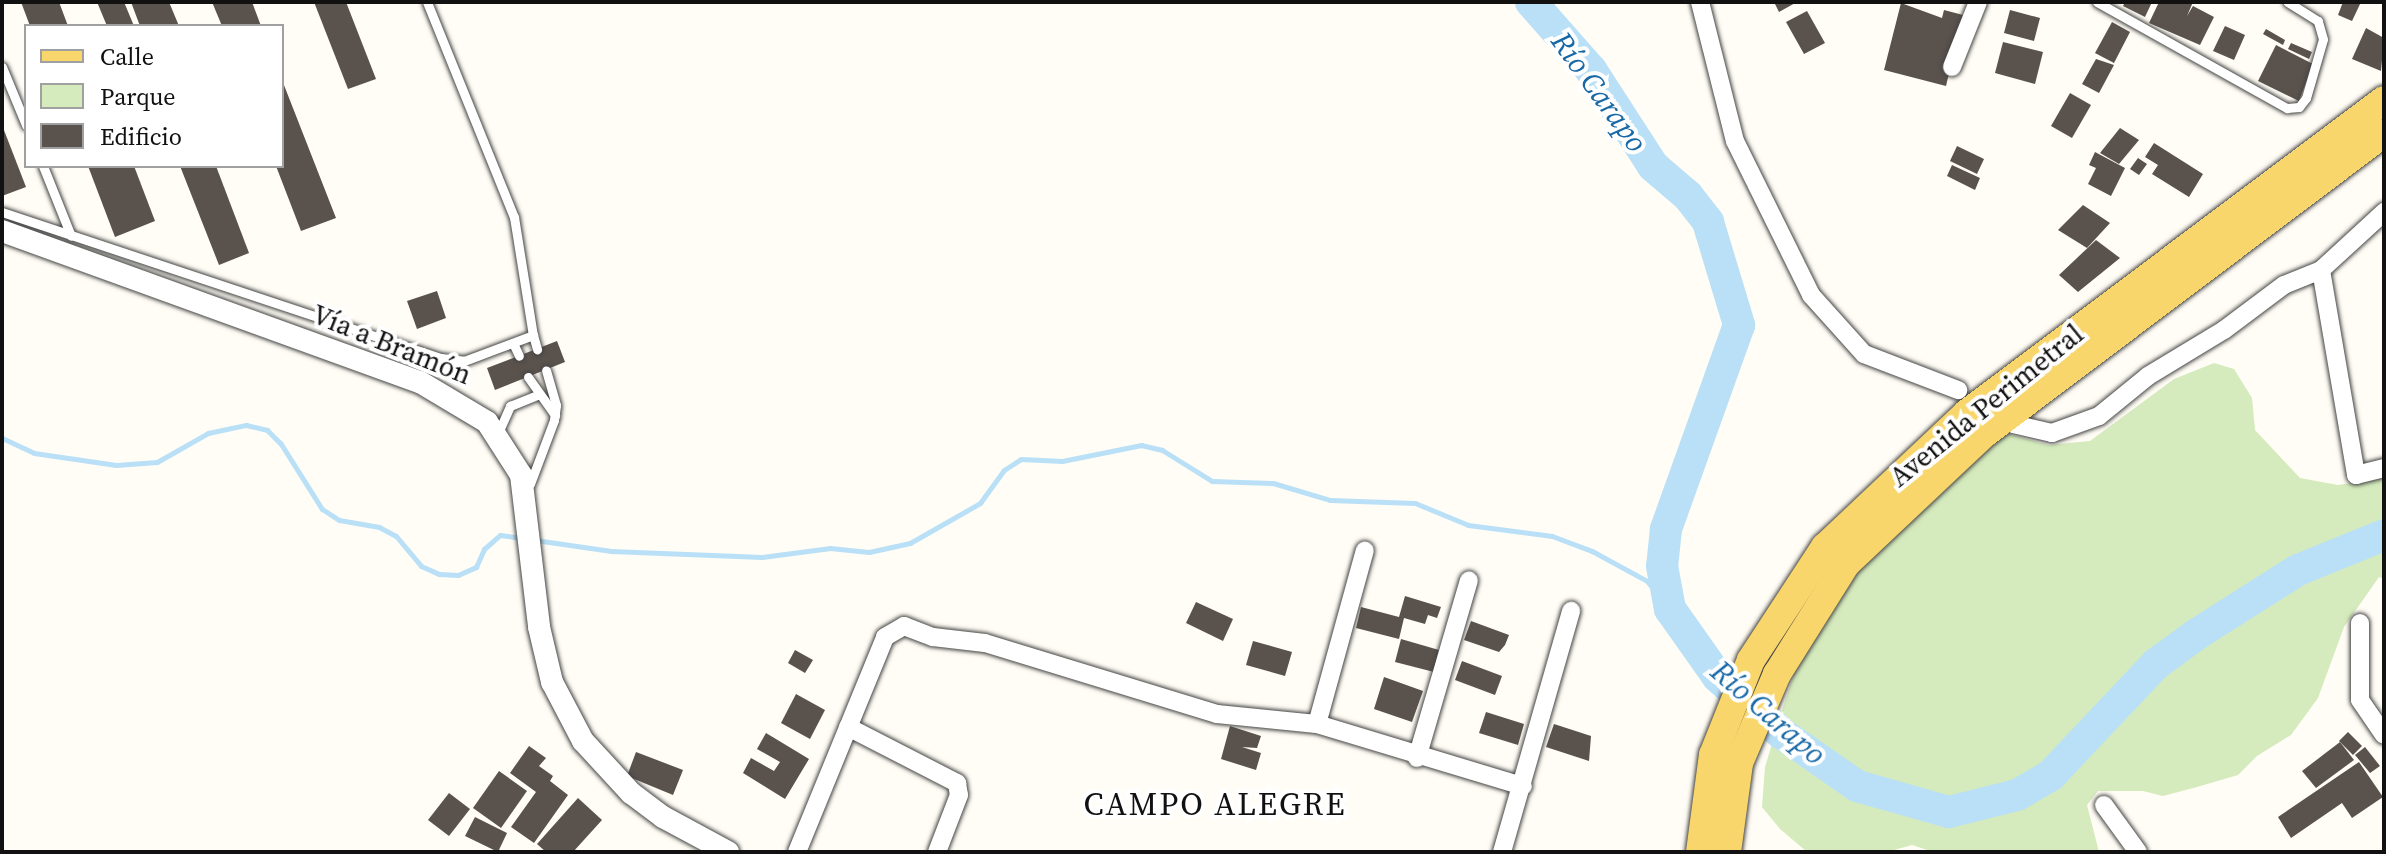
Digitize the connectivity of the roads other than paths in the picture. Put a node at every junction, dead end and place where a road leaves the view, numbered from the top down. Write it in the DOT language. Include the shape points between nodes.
graph roads {
  1 [pos="427,2"];
  2 [pos="1700,2"];
  3 [pos="1978,2"];
  4 [pos="2097,2"];
  5 [pos="2287,2"];
  6 [pos="2,67"];
  7 [pos="1952,67"];
  8 [pos="2384,100"];
  9 [pos="24,120"];
  10 [pos="2384,133"];
  11 [pos="44,168"];
  12 [pos="2,212"];
  13 [pos="2384,212"];
  14 [pos="2,231"];
  15 [pos="71,236"];
  16 [pos="2321,270"];
  17 [pos="533,335"];
  18 [pos="513,343"];
  19 [pos="537,349"];
  20 [pos="519,356"];
  21 [pos="546,370"];
  22 [pos="528,377"];
  23 [pos="1958,390"];
  24 [pos="537,395"];
  25 [pos="555,415"];
  26 [pos="2013,424"];
  27 [pos="498,433"];
  28 [pos="2384,468"];
  29 [pos="526,499"];
  30 [pos="1365,550"];
  31 [pos="1469,580"];
  32 [pos="1571,611"];
  33 [pos="2360,623"];
  34 [pos="1317,724"];
  35 [pos="848,727"];
  36 [pos="2384,735"];
  37 [pos="1417,758"];
  38 [pos="1726,759"];
  39 [pos="1523,786"];
  40 [pos="2104,805"];
  41 [pos="728,852"];
  42 [pos="797,852"];
  43 [pos="937,852"];
  44 [pos="1502,852"];
  45 [pos="1682,852"];
  46 [pos="1700,852"];
  47 [pos="1727,852"];
  48 [pos="1738,852"];
  49 [pos="2138,852"];
  1 -- 17 [label="lane" via="514,217"];
  2 -- 23 [label="street" via="1735,141 1811,295 1864,354"];
  3 -- 7 [label="street"];
  4 -- 5 [label="lane" via="2287,108 2299,107 2306,98 2323,39 2318,21"];
  6 -- 9 [label="lane"];
  8 -- 38 [label="main road, Avenida Perimetral" via="1945,432 1825,547 1751,660"];
  10 -- 38 [label="main road, Avenida Perimetral" via="1984,434 1909,501 1846,564"];
  11 -- 15 [label="lane"];
  12 -- 15 [label="lane"];
  13 -- 16 [label="street"];
  14 -- 27 [label="street, Vía a Bramón" via="420,382 467,405"];
  15 -- 18 [label="lane" via="441,358 464,361"];
  16 -- 26 [label="street" via="2284,285 2076,427 2052,433"];
  16 -- 28 [label="street" via="2356,475"];
  17 -- 18 [label="lane"];
  17 -- 19 [label="lane"];
  18 -- 20 [label="lane"];
  21 -- 25 [label="lane"];
  22 -- 24 [label="lane"];
  24 -- 25 [label="lane"];
  24 -- 27 [label="lane" via="510,406"];
  25 -- 29 [label="lane"];
  27 -- 29 [label="street, Vía a Bramón" via="514,456"];
  29 -- 41 [label="street, Vía a Bramón" via="539,627 552,682 583,741 631,793"];
  30 -- 34 [label="street"];
  31 -- 37 [label="street"];
  32 -- 39 [label="street"];
  33 -- 36 [label="street" via="2360,700"];
  34 -- 35 [label="street" via="1217,714 985,643 933,637 904,626 888,631"];
  34 -- 37 [label="street"];
  35 -- 42 [label="street"];
  35 -- 43 [label="street" via="957,783 959,795"];
  37 -- 39 [label="street"];
  38 -- 45 [label="main road" via="1691,796"];
  38 -- 46 [label="main road, Avenida Perimetral"];
  38 -- 47 [label="main road, Avenida Perimetral"];
  38 -- 48 [label="main road"];
  39 -- 44 [label="street"];
  40 -- 49 [label="street"];
}
